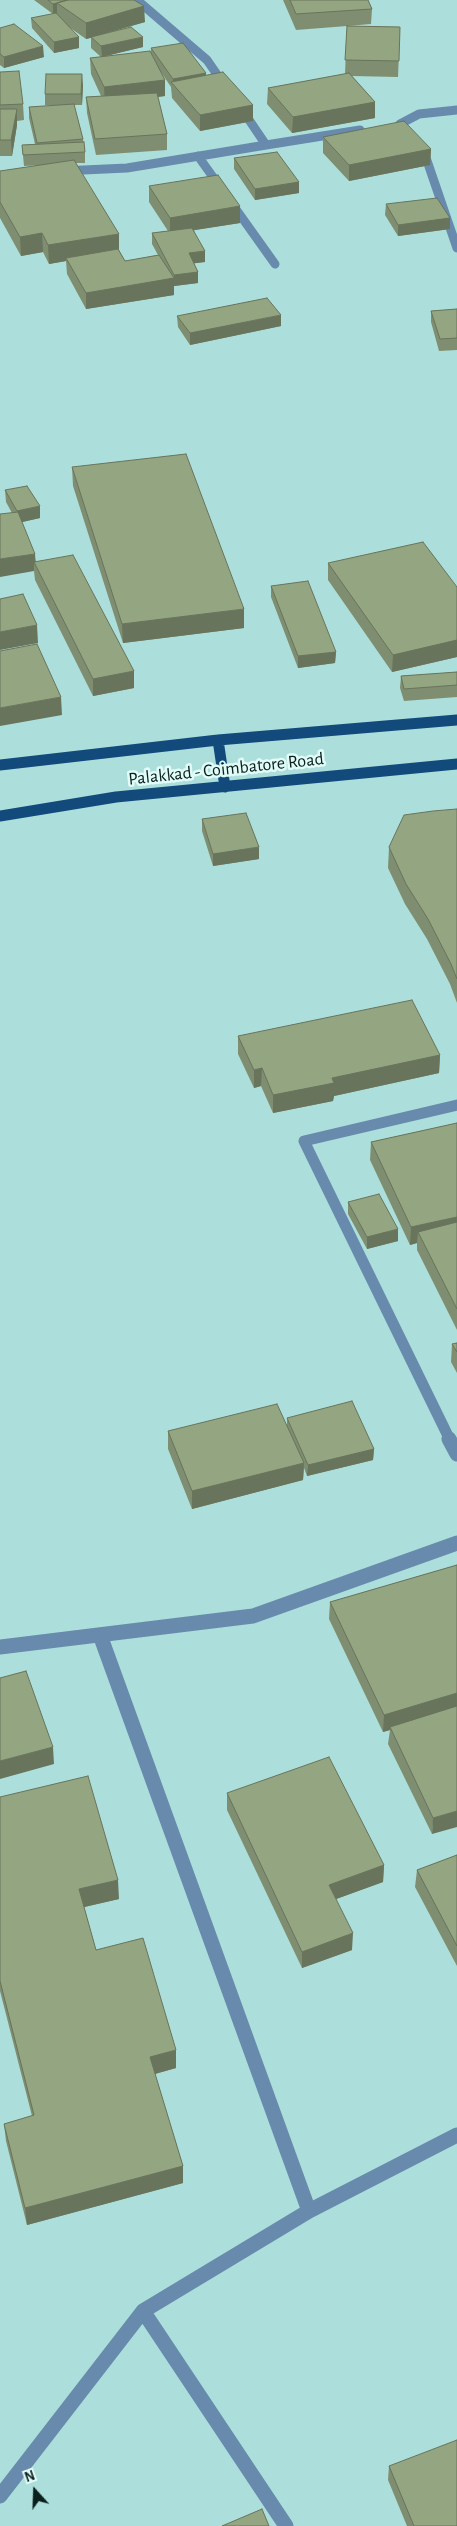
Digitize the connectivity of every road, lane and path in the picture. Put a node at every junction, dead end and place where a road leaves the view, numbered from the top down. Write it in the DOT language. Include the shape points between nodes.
graph roads {
  1 [pos="138,0"];
  2 [pos="228,91"];
  3 [pos="234,98"];
  4 [pos="457,110"];
  5 [pos="390,125"];
  6 [pos="371,128"];
  7 [pos="417,142"];
  8 [pos="266,145"];
  9 [pos="198,156"];
  10 [pos="49,171"];
  11 [pos="457,248"];
  12 [pos="275,264"];
  13 [pos="457,720"];
  14 [pos="218,740"];
  15 [pos="0,764"];
  16 [pos="457,764"];
  17 [pos="225,787"];
  18 [pos="0,816"];
  19 [pos="457,1105"];
  20 [pos="457,1454"];
  21 [pos="457,1543"];
  22 [pos="100,1635"];
  23 [pos="0,1647"];
  24 [pos="457,2135"];
  25 [pos="309,2211"];
  26 [pos="143,2311"];
  27 [pos="0,2496"];
  28 [pos="286,2526"];
  1 -- 2 [label="street" via="207,60"];
  3 -- 8 [label="street"];
  4 -- 5 [label="street" via="419,114 403,127"];
  6 -- 8 [label="street"];
  7 -- 11 [label="street" via="423,149"];
  8 -- 9 [label="street"];
  9 -- 10 [label="street" via="127,168"];
  9 -- 12 [label="street"];
  13 -- 14 [label="main road, Palakkad - Coimbatore Road"];
  14 -- 15 [label="main road, Palakkad - Coimbatore Road"];
  14 -- 17 [label="main road"];
  16 -- 17 [label="main road, Palakkad - Coimbatore Road"];
  17 -- 18 [label="main road, Palakkad - Coimbatore Road" via="116,798"];
  19 -- 20 [label="street" via="304,1141"];
  21 -- 22 [label="street" via="253,1616"];
  22 -- 23 [label="street"];
  22 -- 25 [label="street"];
  24 -- 25 [label="street"];
  25 -- 26 [label="street"];
  26 -- 27 [label="street"];
  26 -- 28 [label="street"];
}
